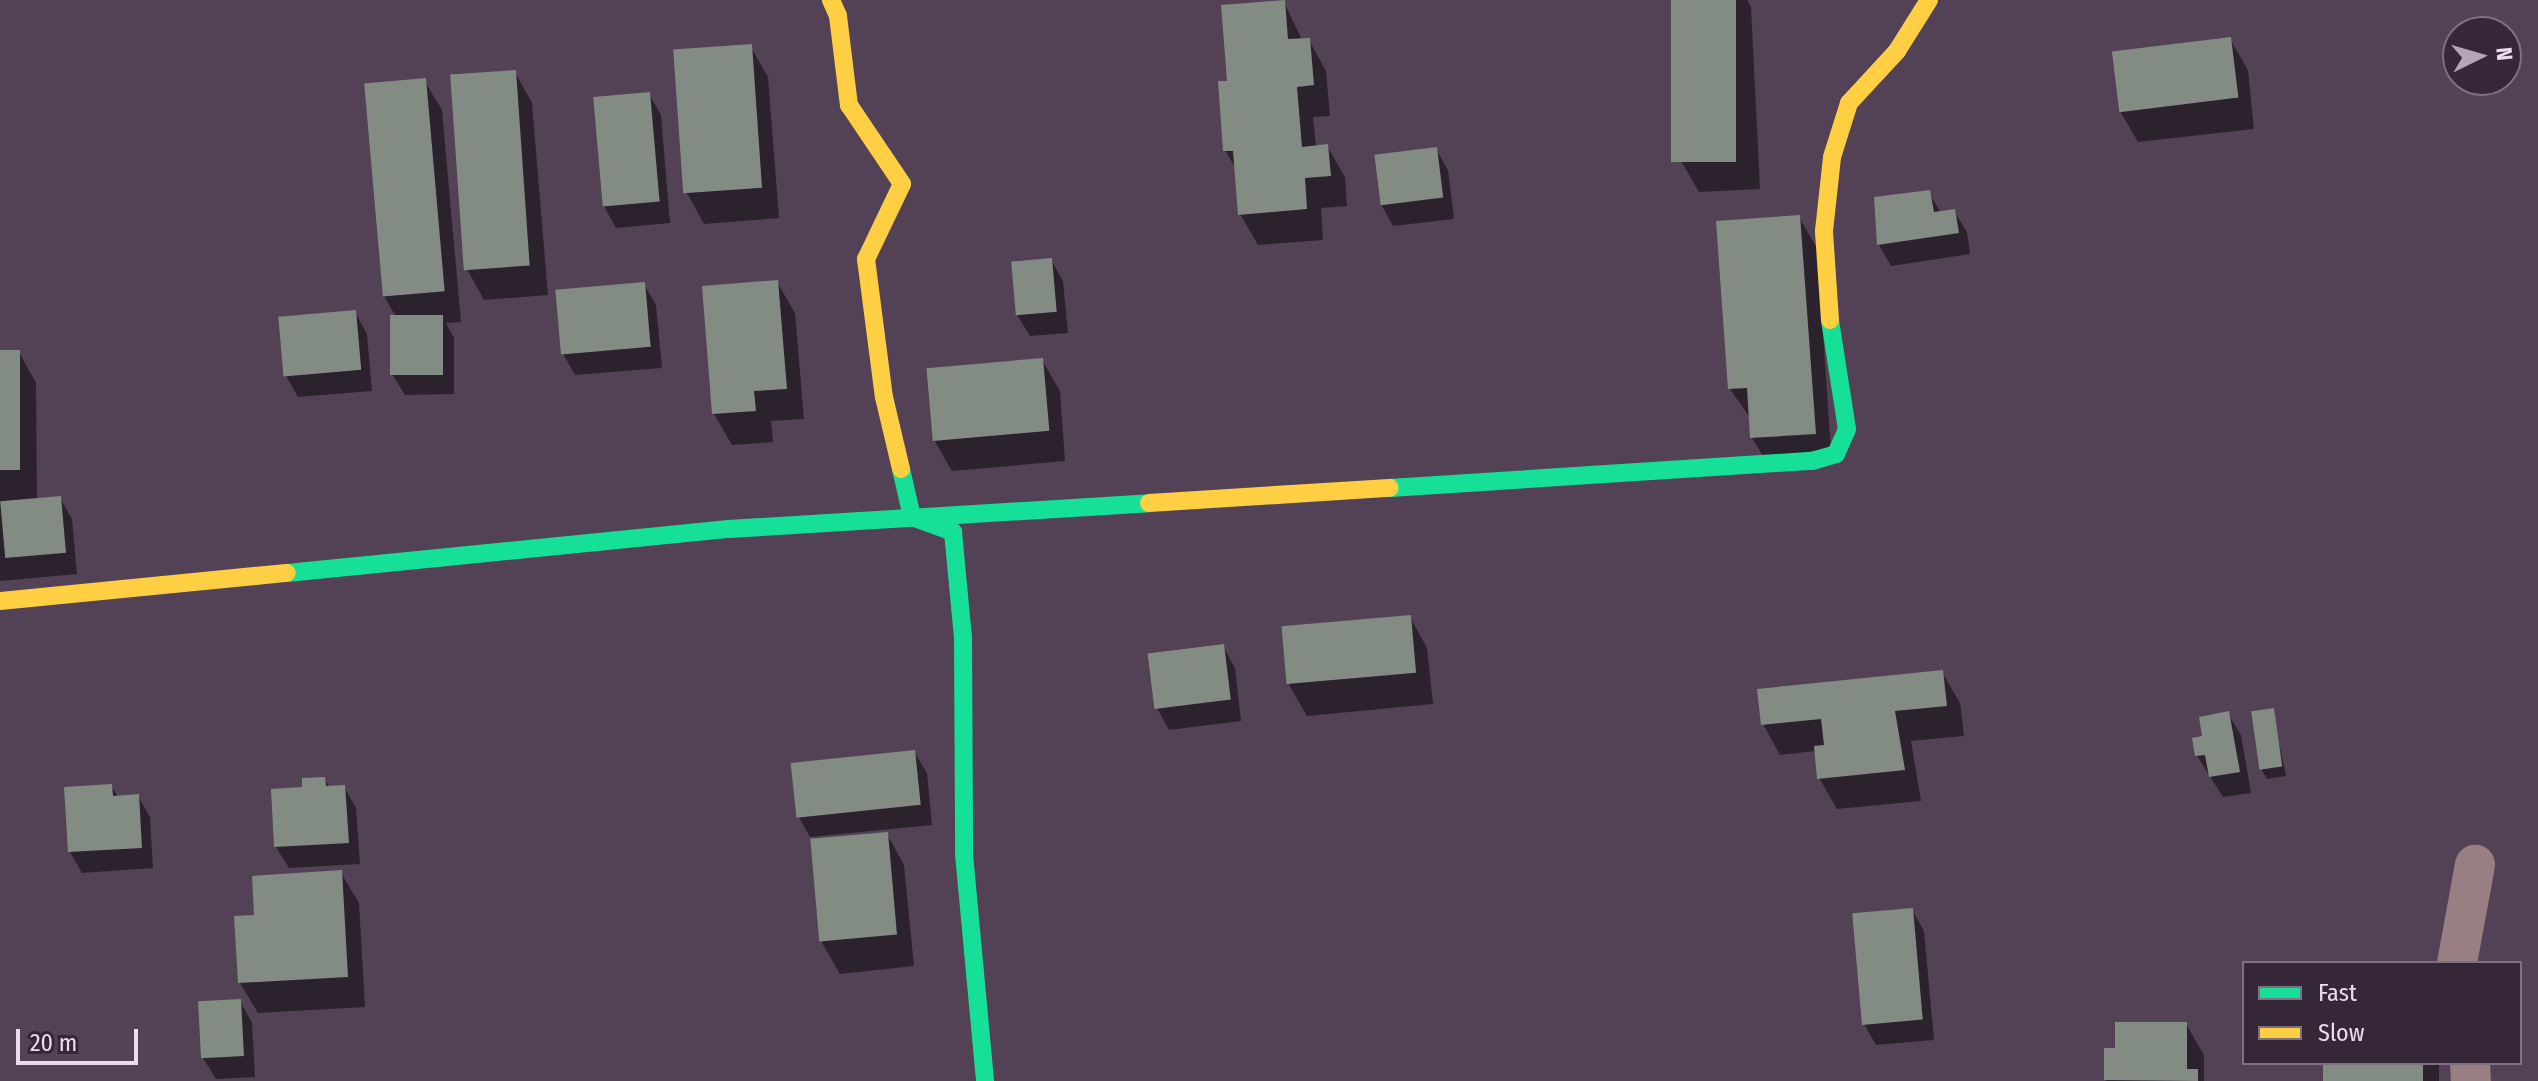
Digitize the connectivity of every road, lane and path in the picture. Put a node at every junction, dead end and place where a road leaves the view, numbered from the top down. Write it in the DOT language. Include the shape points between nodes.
graph roads {
  1 [pos="831,0"];
  2 [pos="1929,0"];
  3 [pos="912,517"];
  4 [pos="0,601"];
  5 [pos="2475,865"];
  6 [pos="2457,961"];
  7 [pos="985,1081"];
  1 -- 3 [label="street" via="838,16 849,105 902,184 866,259 884,397"];
  2 -- 3 [label="street" via="1897,51 1849,103 1832,157 1824,231 1832,346 1847,429 1836,454 1812,461"];
  3 -- 4 [label="street" via="729,529"];
  3 -- 7 [label="street" via="953,532 963,637 964,854"];
  5 -- 6 [label="street"];
}
